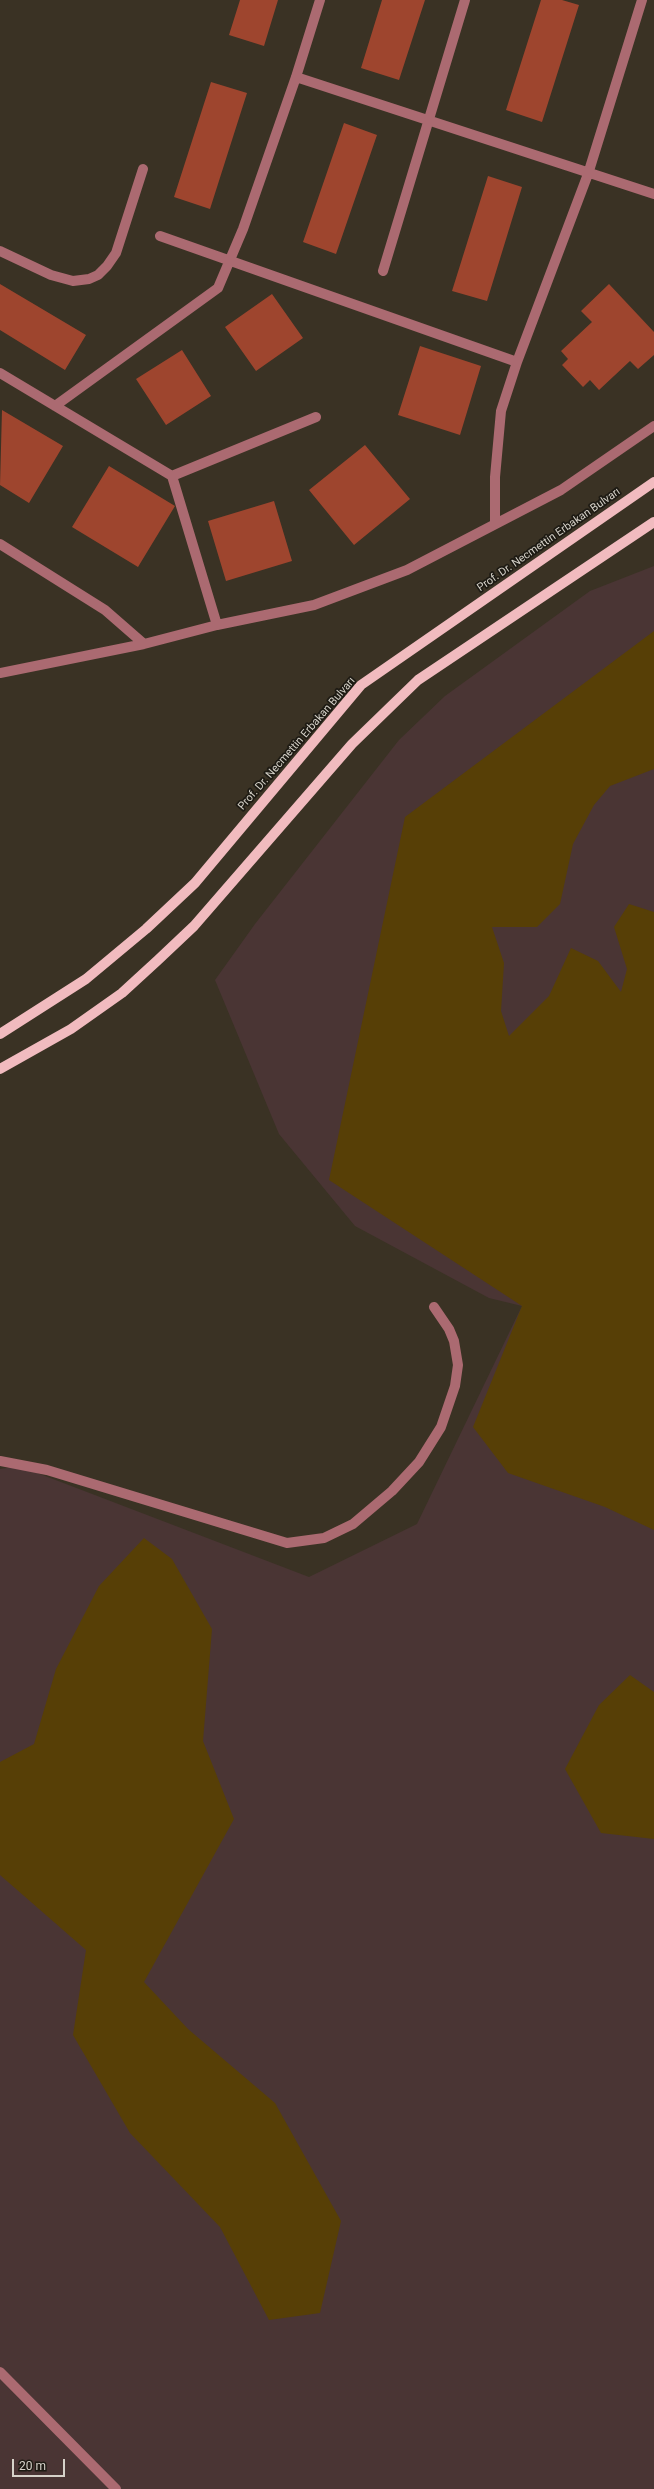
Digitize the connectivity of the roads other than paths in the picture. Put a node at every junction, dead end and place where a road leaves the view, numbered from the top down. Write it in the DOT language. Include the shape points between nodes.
graph roads {
  1 [pos="320,0"];
  2 [pos="465,0"];
  3 [pos="642,0"];
  4 [pos="296,77"];
  5 [pos="428,121"];
  6 [pos="143,169"];
  7 [pos="588,174"];
  8 [pos="654,194"];
  9 [pos="160,236"];
  10 [pos="0,250"];
  11 [pos="231,261"];
  12 [pos="383,272"];
  13 [pos="517,362"];
  14 [pos="0,373"];
  15 [pos="55,406"];
  16 [pos="316,417"];
  17 [pos="654,426"];
  18 [pos="172,476"];
  19 [pos="654,482"];
  20 [pos="654,522"];
  21 [pos="495,523"];
  22 [pos="0,544"];
  23 [pos="217,625"];
  24 [pos="144,644"];
  25 [pos="0,673"];
  26 [pos="0,1034"];
  27 [pos="0,1069"];
  28 [pos="434,1308"];
  29 [pos="0,1461"];
  30 [pos="0,2372"];
  31 [pos="116,2489"];
  1 -- 4 [label="street"];
  2 -- 5 [label="street"];
  3 -- 7 [label="street"];
  4 -- 5 [label="street"];
  4 -- 11 [label="street"];
  5 -- 7 [label="street"];
  5 -- 12 [label="street"];
  6 -- 10 [label="street" via="116,253 98,275 73,281 51,275"];
  7 -- 8 [label="street"];
  7 -- 13 [label="street"];
  9 -- 11 [label="street"];
  11 -- 13 [label="street"];
  11 -- 15 [label="street" via="218,288"];
  13 -- 21 [label="street" via="501,411 495,477"];
  14 -- 15 [label="street"];
  15 -- 18 [label="street"];
  16 -- 18 [label="street"];
  17 -- 21 [label="street" via="561,490"];
  18 -- 23 [label="street"];
  19 -- 26 [label="main road, Prof. Dr. Necmettin Erbakan Bulvarı" via="361,686 195,883 146,929 86,979"];
  20 -- 27 [label="main road" via="418,680 352,744 194,926 158,960 122,992 71,1029"];
  21 -- 23 [label="street" via="407,570 322,602"];
  22 -- 24 [label="street" via="105,610"];
  23 -- 24 [label="street"];
  24 -- 25 [label="street"];
  28 -- 29 [label="street" via="449,1329 456,1347 458,1365 451,1400 441,1427 419,1462 397,1486 353,1524 324,1538 287,1542 47,1470"];
  30 -- 31 [label="street"];
}
